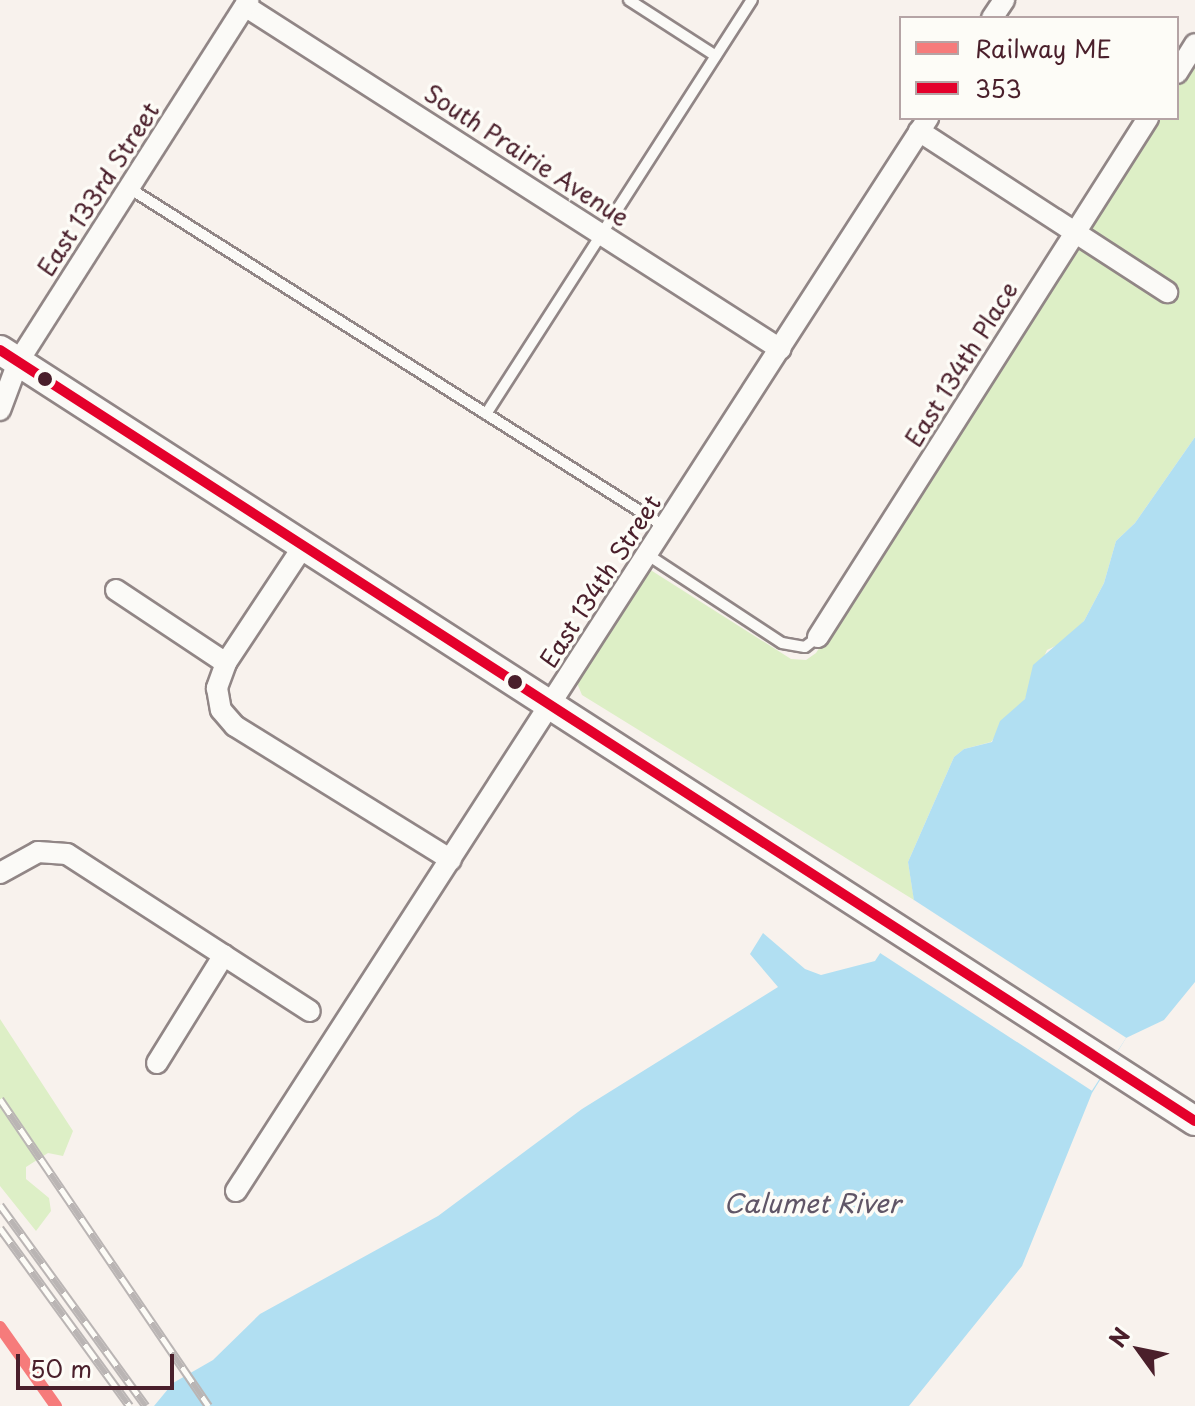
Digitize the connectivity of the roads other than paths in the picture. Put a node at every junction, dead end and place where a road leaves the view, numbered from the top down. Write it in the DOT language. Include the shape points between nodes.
graph roads {
  1 [pos="629,0"];
  2 [pos="752,0"];
  3 [pos="247,3"];
  4 [pos="1195,44"];
  5 [pos="716,56"];
  6 [pos="1179,70"];
  7 [pos="1147,120"];
  8 [pos="924,125"];
  9 [pos="129,188"];
  10 [pos="1075,233"];
  11 [pos="602,234"];
  12 [pos="1167,292"];
  13 [pos="780,349"];
  14 [pos="9,356"];
  15 [pos="0,410"];
  16 [pos="486,414"];
  17 [pos="665,527"];
  18 [pos="304,545"];
  19 [pos="648,555"];
  20 [pos="116,590"];
  21 [pos="818,637"];
  22 [pos="226,663"];
  23 [pos="552,704"];
  24 [pos="451,860"];
  25 [pos="0,873"];
  26 [pos="224,955"];
  27 [pos="310,1011"];
  28 [pos="157,1063"];
  29 [pos="1195,1121"];
  30 [pos="236,1191"];
  1 -- 5 [label="lane"];
  2 -- 5 [label="lane"];
  3 -- 9 [label="street, East 133rd Street"];
  3 -- 11 [label="street, South Prairie Avenue"];
  4 -- 6 [label="street"];
  5 -- 11 [label="lane"];
  7 -- 10 [label="street, East 134th Place"];
  8 -- 10 [label="street"];
  8 -- 13 [label="street, East 134th Street"];
  9 -- 14 [label="street, East 133rd Street"];
  9 -- 16 [label="lane"];
  10 -- 12 [label="street"];
  10 -- 21 [label="street, East 134th Place"];
  11 -- 13 [label="street, South Prairie Avenue"];
  11 -- 16 [label="lane"];
  13 -- 17 [label="street, East 134th Street"];
  14 -- 15 [label="street, East 133rd Street"];
  14 -- 18 [label="main road"];
  16 -- 17 [label="lane"];
  17 -- 19 [label="street, East 134th Street"];
  18 -- 22 [label="street"];
  18 -- 23 [label="main road"];
  19 -- 21 [label="lane" via="782,643 805,647"];
  19 -- 23 [label="street, East 134th Street"];
  20 -- 22 [label="street"];
  22 -- 24 [label="street" via="217,699 235,726"];
  23 -- 24 [label="street, East 134th Street"];
  23 -- 29 [label="main road"];
  24 -- 30 [label="street, East 134th Street"];
  25 -- 26 [label="street" via="38,852 67,854"];
  26 -- 27 [label="street"];
  26 -- 28 [label="street"];
}
